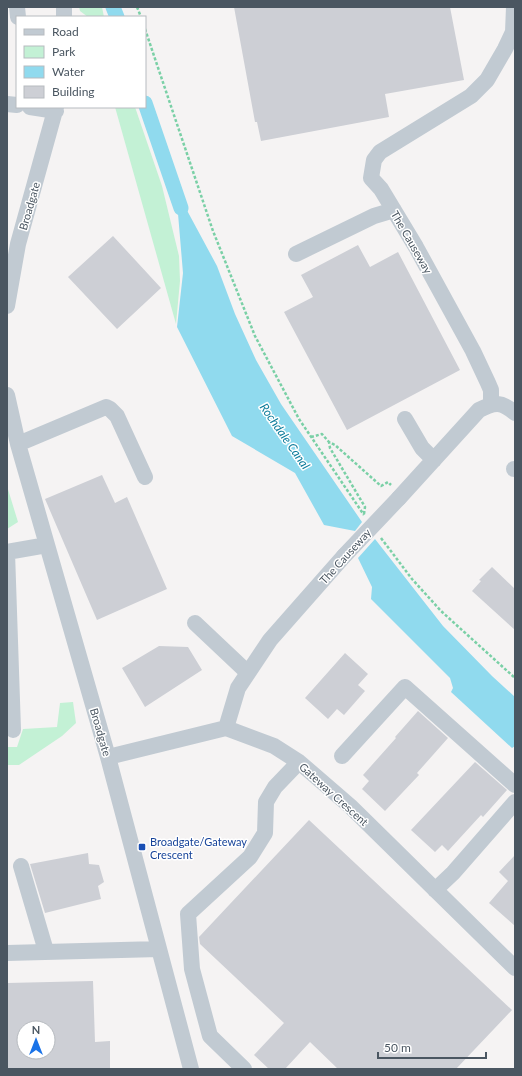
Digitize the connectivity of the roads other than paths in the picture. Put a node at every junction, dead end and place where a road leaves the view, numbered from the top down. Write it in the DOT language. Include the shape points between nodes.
graph roads {
  1 [pos="514,7"];
  2 [pos="43,108"];
  3 [pos="56,109"];
  4 [pos="394,210"];
  5 [pos="296,254"];
  6 [pos="7,306"];
  7 [pos="7,395"];
  8 [pos="491,404"];
  9 [pos="515,413"];
  10 [pos="405,419"];
  11 [pos="18,444"];
  12 [pos="434,460"];
  13 [pos="145,477"];
  14 [pos="47,545"];
  15 [pos="7,552"];
  16 [pos="195,623"];
  17 [pos="248,673"];
  18 [pos="226,728"];
  19 [pos="13,730"];
  20 [pos="108,756"];
  21 [pos="342,756"];
  22 [pos="298,762"];
  23 [pos="515,785"];
  24 [pos="515,802"];
  25 [pos="21,866"];
  26 [pos="435,890"];
  27 [pos="159,949"];
  28 [pos="46,952"];
  29 [pos="7,953"];
  30 [pos="515,968"];
  31 [pos="191,1069"];
  32 [pos="244,1069"];
  1 -- 4 [label="street, The Causeway" via="513,32 487,80 471,96 380,152 374,160 371,178"];
  2 -- 3 [label="street"];
  3 -- 6 [label="street, Broadgate" via="18,244"];
  4 -- 5 [label="street" via="368,219"];
  4 -- 8 [label="street, The Causeway" via="473,351 489,386"];
  7 -- 11 [label="street, Broadgate"];
  8 -- 9 [label="street" via="506,405"];
  8 -- 12 [label="street, The Causeway" via="479,410"];
  10 -- 12 [label="street" via="422,448"];
  11 -- 13 [label="street" via="106,407 117,416"];
  11 -- 14 [label="street, Broadgate"];
  12 -- 17 [label="street, The Causeway, bridge" via="270,640"];
  14 -- 15 [label="street"];
  14 -- 20 [label="street, Broadgate"];
  15 -- 19 [label="street"];
  16 -- 17 [label="street"];
  17 -- 18 [label="street, The Causeway" via="238,688"];
  18 -- 20 [label="street"];
  18 -- 22 [label="street, Gateway Crescent" via="274,746"];
  20 -- 27 [label="street, Broadgate"];
  21 -- 23 [label="street" via="405,687"];
  22 -- 26 [label="street, Gateway Crescent" via="350,806"];
  22 -- 32 [label="street" via="275,787 266,802 265,833 250,856 188,914 192,969 210,1036"];
  24 -- 26 [label="street"];
  25 -- 28 [label="street"];
  26 -- 30 [label="street, Gateway Crescent"];
  27 -- 28 [label="street"];
  27 -- 31 [label="street, Broadgate"];
  28 -- 29 [label="street"];
}
